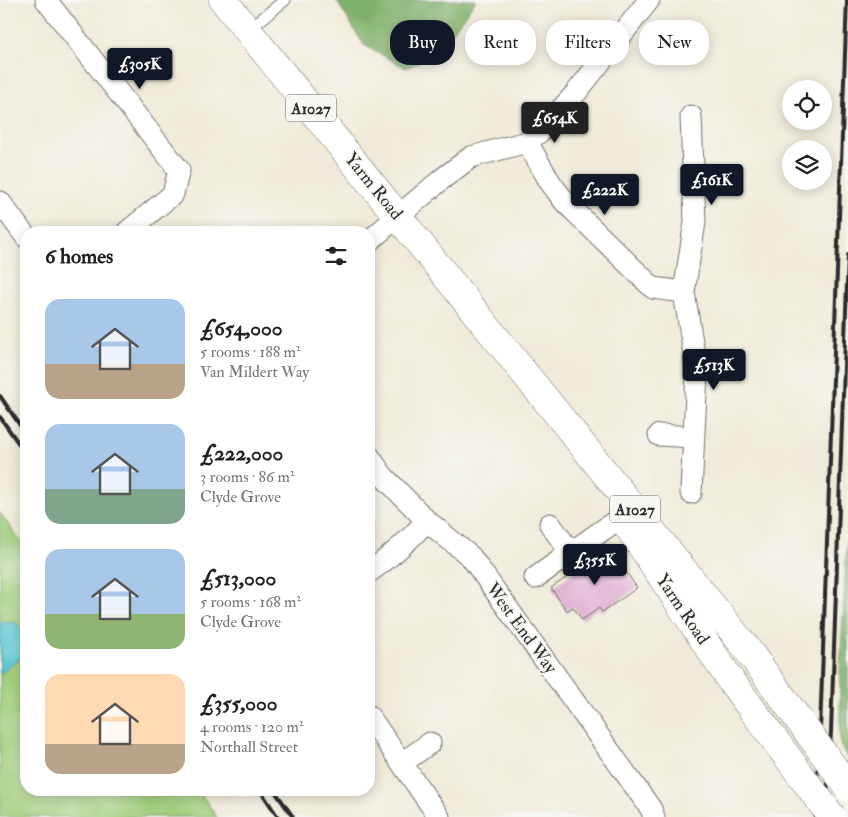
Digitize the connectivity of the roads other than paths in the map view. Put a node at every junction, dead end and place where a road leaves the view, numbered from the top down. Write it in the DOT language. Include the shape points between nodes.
graph roads {
  1 [pos="46,0"];
  2 [pos="223,0"];
  3 [pos="285,0"];
  4 [pos="649,0"];
  5 [pos="248,30"];
  6 [pos="690,116"];
  7 [pos="527,142"];
  8 [pos="0,202"];
  9 [pos="398,216"];
  10 [pos="134,226"];
  11 [pos="20,229"];
  12 [pos="375,236"];
  13 [pos="684,292"];
  14 [pos="659,435"];
  15 [pos="693,437"];
  16 [pos="375,465"];
  17 [pos="691,494"];
  18 [pos="628,513"];
  19 [pos="428,521"];
  20 [pos="550,524"];
  21 [pos="571,553"];
  22 [pos="375,568"];
  23 [pos="535,578"];
  24 [pos="375,725"];
  25 [pos="430,743"];
  26 [pos="402,764"];
  27 [pos="848,787"];
  28 [pos="439,817"];
  29 [pos="654,817"];
  30 [pos="832,817"];
  1 -- 10 [label="street" via="179,170 173,194"];
  2 -- 5 [label="main road, Yarm Road / A1027"];
  3 -- 5 [label="lane"];
  4 -- 7 [label="street" via="576,93"];
  5 -- 9 [label="main road, Yarm Road / A1027"];
  6 -- 13 [label="street" via="695,222"];
  7 -- 9 [label="street" via="470,156"];
  7 -- 13 [label="street" via="565,202 653,288"];
  8 -- 11 [label="street"];
  9 -- 12 [label="street"];
  9 -- 18 [label="main road, Yarm Road / A1027" via="525,372"];
  13 -- 15 [label="street" via="697,373"];
  14 -- 15 [label="street"];
  15 -- 17 [label="street"];
  16 -- 19 [label="street, West End Way"];
  18 -- 21 [label="street"];
  18 -- 27 [label="main road, Yarm Road / A1027, bridge" via="744,645"];
  18 -- 30 [label="main road, Yarm Road / A1027, bridge" via="731,681"];
  19 -- 22 [label="street"];
  19 -- 29 [label="street, West End Way" via="471,557 651,808"];
  20 -- 21 [label="street"];
  21 -- 23 [label="street"];
  24 -- 26 [label="street"];
  25 -- 26 [label="street"];
  26 -- 28 [label="street"];
}
